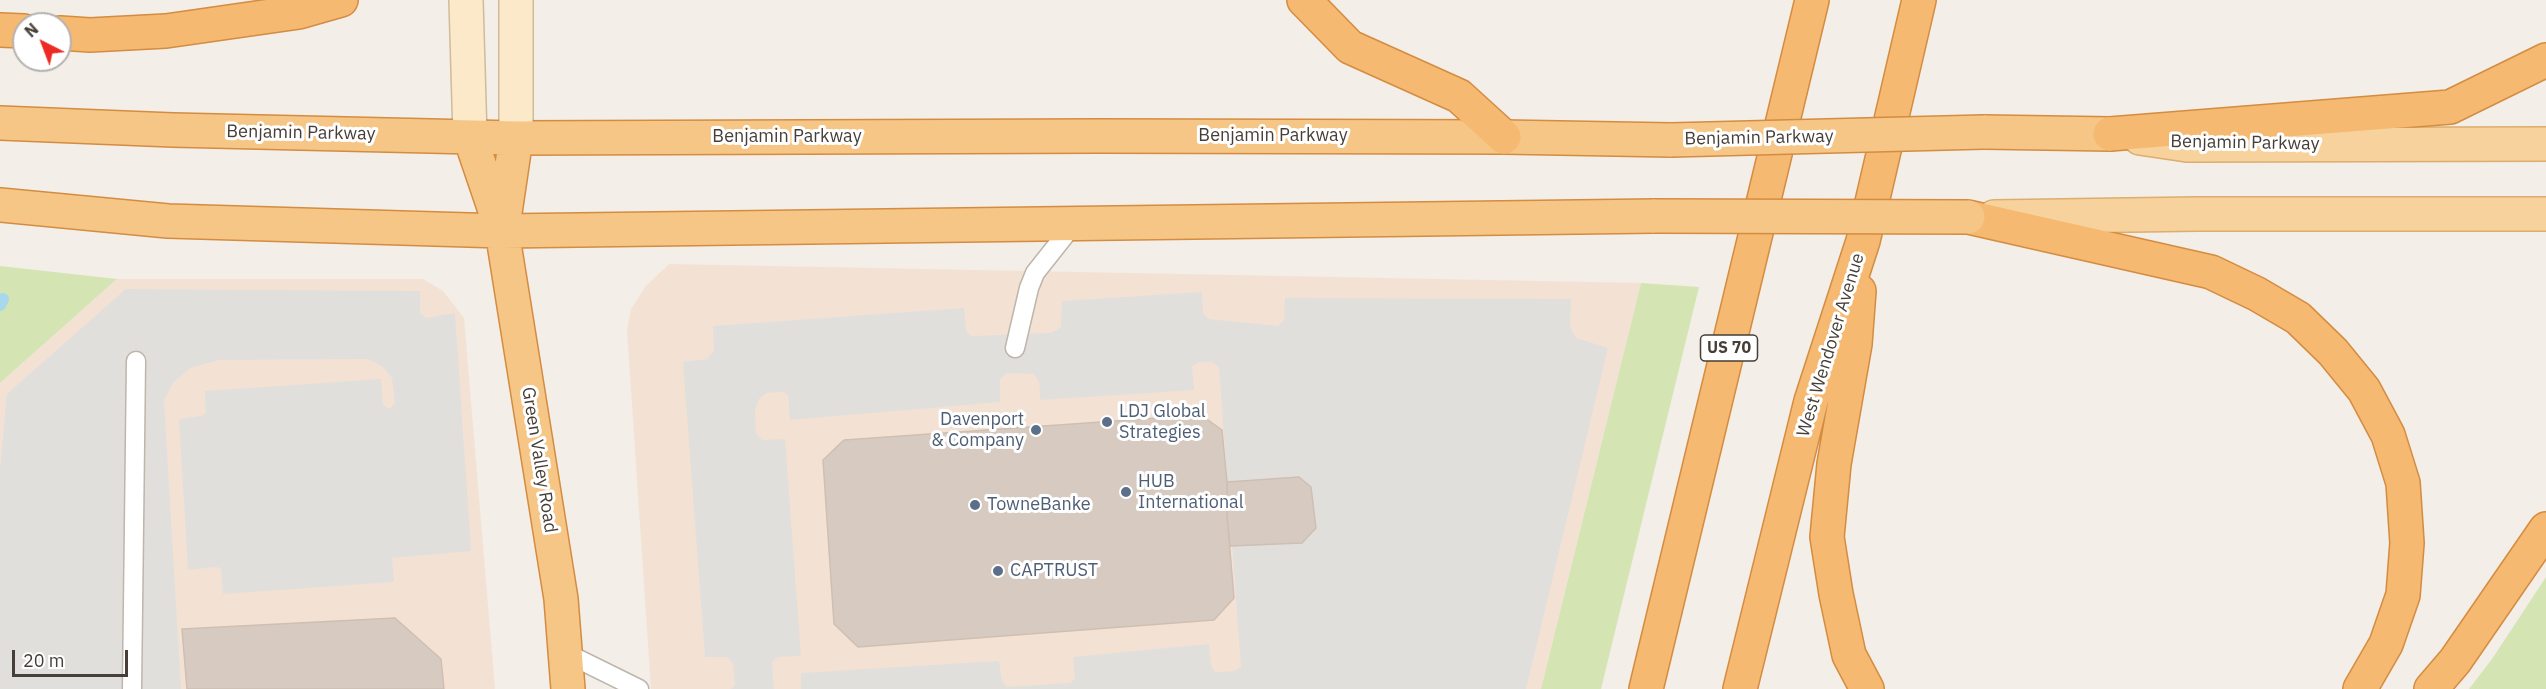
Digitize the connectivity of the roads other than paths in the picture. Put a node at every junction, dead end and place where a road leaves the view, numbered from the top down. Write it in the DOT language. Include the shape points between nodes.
graph roads {
  1 [pos="341,0"];
  2 [pos="1304,0"];
  3 [pos="1919,0"];
  4 [pos="1810,2"];
  5 [pos="516,6"];
  6 [pos="467,12"];
  7 [pos="72,34"];
  8 [pos="2546,60"];
  9 [pos="0,123"];
  10 [pos="2110,134"];
  11 [pos="470,137"];
  12 [pos="1504,137"];
  13 [pos="516,138"];
  14 [pos="2546,144"];
  15 [pos="0,205"];
  16 [pos="2546,214"];
  17 [pos="1968,217"];
  18 [pos="1073,225"];
  19 [pos="502,231"];
  20 [pos="1863,241"];
  21 [pos="1015,348"];
  22 [pos="136,361"];
  23 [pos="2546,529"];
  24 [pos="566,653"];
  25 [pos="132,689"];
  26 [pos="568,689"];
  27 [pos="639,689"];
  28 [pos="1646,689"];
  29 [pos="1740,689"];
  30 [pos="1866,689"];
  31 [pos="2360,689"];
  32 [pos="2431,689"];
  1 -- 7 [label="highway" via="299,12 166,30"];
  2 -- 12 [label="highway" via="1350,47 1459,96"];
  3 -- 20 [label="highway, West Wendover Avenue"];
  4 -- 28 [label="highway, US 70"];
  5 -- 13 [label="main road, Green Valley Road"];
  6 -- 11 [label="main road, Green Valley Road"];
  8 -- 10 [label="highway" via="2450,107"];
  9 -- 11 [label="highway, Benjamin Parkway"];
  10 -- 12 [label="highway, Benjamin Parkway, bridge" via="1984,132 1671,140"];
  10 -- 14 [label="main road, Benjamin Parkway" via="2187,145"];
  11 -- 13 [label="highway, Benjamin Parkway"];
  11 -- 19 [label="highway, Green Valley Road"];
  12 -- 13 [label="highway, Benjamin Parkway"];
  13 -- 19 [label="highway, Green Valley Road"];
  15 -- 19 [label="highway" via="168,221"];
  16 -- 17 [label="main road"];
  17 -- 18 [label="highway, bridge" via="1654,216"];
  17 -- 31 [label="highway" via="2211,272 2298,318 2334,352 2364,390 2383,426 2403,483 2407,543 2403,595 2386,644"];
  18 -- 19 [label="highway"];
  18 -- 21 [label="lane" via="1035,273"];
  19 -- 24 [label="highway, Green Valley Road" via="561,599"];
  20 -- 29 [label="highway, West Wendover Avenue" via="1810,401"];
  20 -- 30 [label="highway" via="1856,344 1834,464 1827,537 1849,655"];
  22 -- 25 [label="lane"];
  23 -- 32 [label="highway"];
  24 -- 26 [label="highway, Green Valley Road"];
  24 -- 27 [label="lane"];
}
